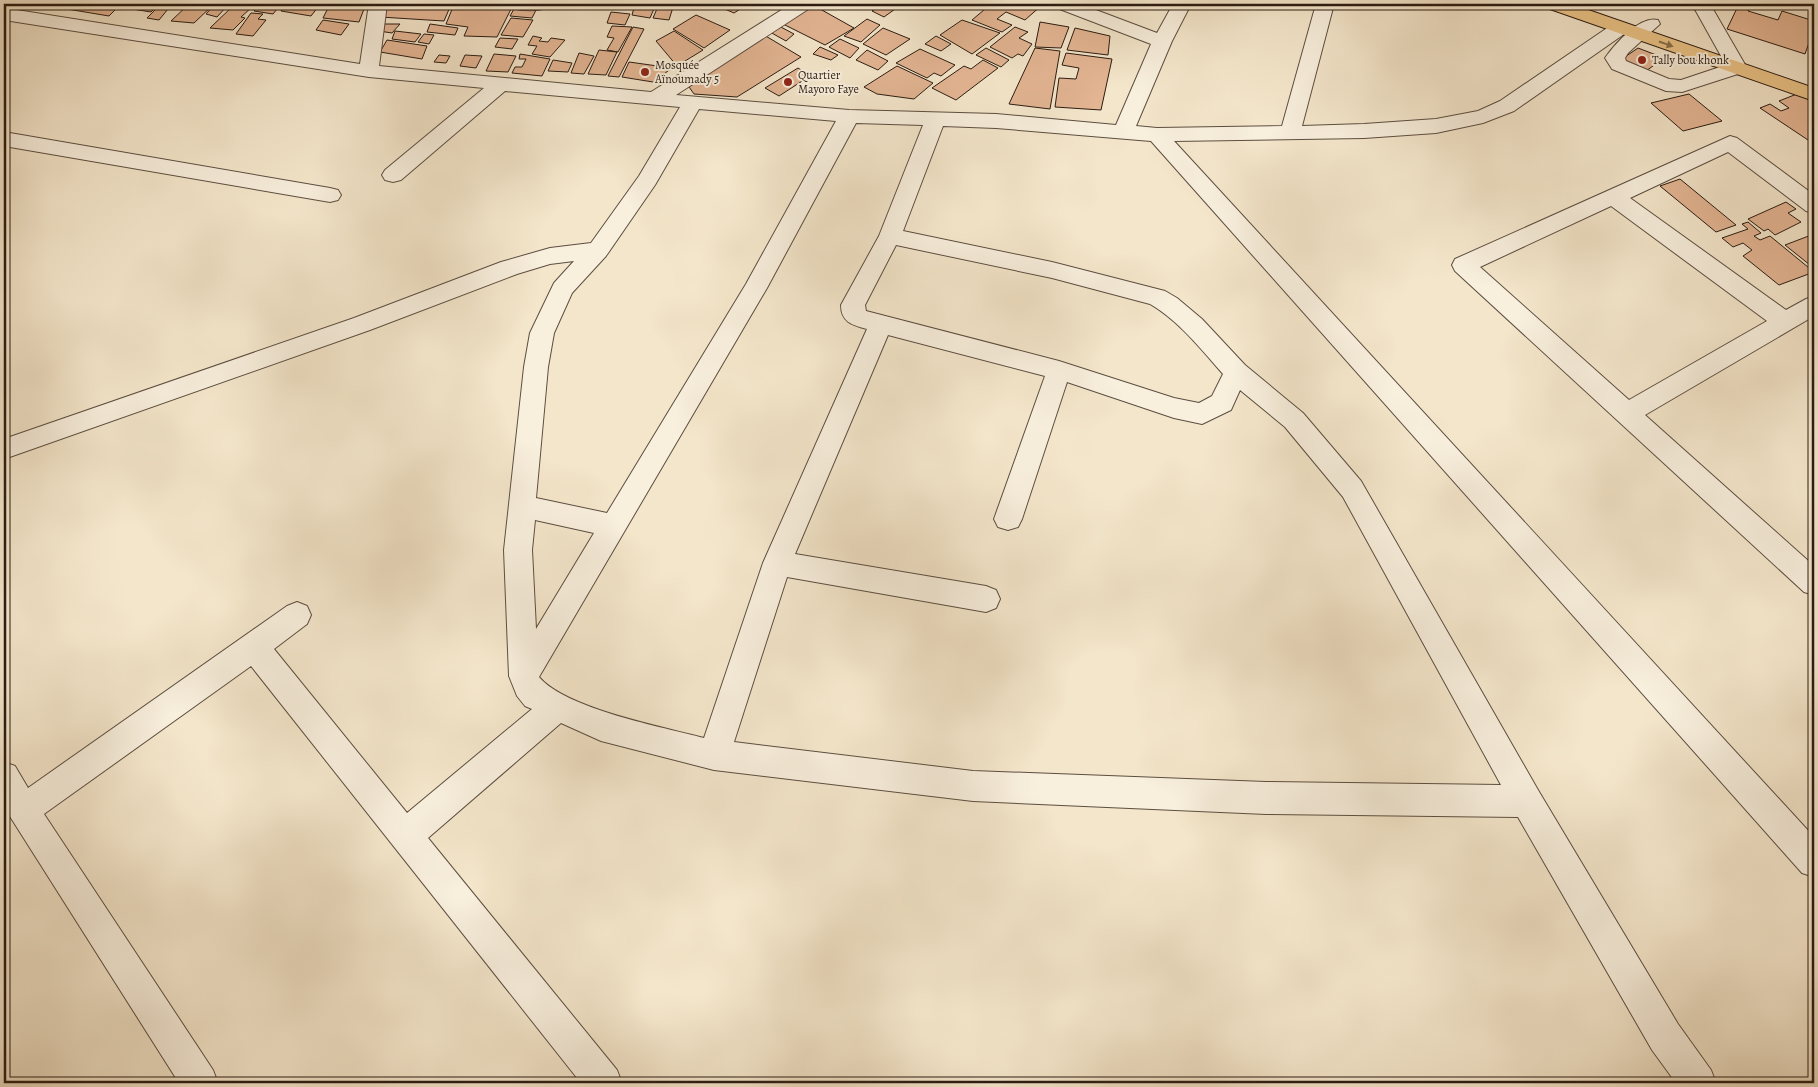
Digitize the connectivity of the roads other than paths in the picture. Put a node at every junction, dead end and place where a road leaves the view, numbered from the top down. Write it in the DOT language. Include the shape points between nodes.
graph roads {
  1 [pos="378,4"];
  2 [pos="518,4"];
  3 [pos="541,4"];
  4 [pos="802,4"];
  5 [pos="1064,4"];
  6 [pos="1182,4"];
  7 [pos="1325,4"];
  8 [pos="1554,4"];
  9 [pos="1596,4"];
  10 [pos="1701,4"];
  11 [pos="4,14"];
  12 [pos="1620,28"];
  13 [pos="1645,29"];
  14 [pos="1162,41"];
  15 [pos="1726,48"];
  16 [pos="1737,68"];
  17 [pos="369,71"];
  18 [pos="1814,78"];
  19 [pos="501,84"];
  20 [pos="1814,95"];
  21 [pos="655,99"];
  22 [pos="693,102"];
  23 [pos="849,116"];
  24 [pos="936,118"];
  25 [pos="1123,132"];
  26 [pos="1290,133"];
  27 [pos="1157,135"];
  28 [pos="4,139"];
  29 [pos="393,175"];
  30 [pos="1814,179"];
  31 [pos="1794,190"];
  32 [pos="330,195"];
  33 [pos="1614,197"];
  34 [pos="1814,206"];
  35 [pos="890,236"];
  36 [pos="598,250"];
  37 [pos="1814,305"];
  38 [pos="1785,322"];
  39 [pos="882,324"];
  40 [pos="1059,370"];
  41 [pos="1236,372"];
  42 [pos="1626,414"];
  43 [pos="4,449"];
  44 [pos="522,506"];
  45 [pos="1008,519"];
  46 [pos="613,526"];
  47 [pos="777,563"];
  48 [pos="1814,583"];
  49 [pos="986,598"];
  50 [pos="297,615"];
  51 [pos="254,647"];
  52 [pos="524,676"];
  53 [pos="558,707"];
  54 [pos="714,756"];
  55 [pos="4,777"];
  56 [pos="1527,801"];
  57 [pos="23,810"];
  58 [pos="406,835"];
  59 [pos="1814,860"];
  60 [pos="200,1083"];
  61 [pos="604,1083"];
  62 [pos="1698,1083"];
  1 -- 17 [label="street"];
  2 -- 3 [label="street"];
  4 -- 21 [label="street"];
  5 -- 14 [label="street"];
  6 -- 14 [label="street"];
  7 -- 26 [label="street"];
  8 -- 12 [label="main road"];
  9 -- 13 [label="main road"];
  10 -- 15 [label="street" via="1716,15"];
  11 -- 17 [label="street"];
  12 -- 13 [label="main road"];
  12 -- 26 [label="street" via="1507,106 1483,117 1436,126"];
  13 -- 15 [label="main road"];
  13 -- 16 [label="main road, one-way"];
  13 -- 16 [label="street" via="1615,58 1619,65 1634,73 1666,85 1682,86"];
  14 -- 25 [label="street"];
  15 -- 16 [label="street"];
  15 -- 18 [label="main road"];
  16 -- 20 [label="main road"];
  17 -- 19 [label="street"];
  19 -- 21 [label="street"];
  19 -- 29 [label="street"];
  21 -- 22 [label="street"];
  22 -- 23 [label="street"];
  22 -- 36 [label="street" via="647,180"];
  23 -- 24 [label="street"];
  23 -- 46 [label="street" via="755,288"];
  24 -- 25 [label="street"];
  24 -- 35 [label="street"];
  25 -- 27 [label="street"];
  26 -- 27 [label="street"];
  27 -- 59 [label="street"];
  28 -- 32 [label="street"];
  30 -- 31 [label="street"];
  31 -- 33 [label="street" via="1730,143"];
  31 -- 34 [label="street"];
  33 -- 38 [label="street"];
  33 -- 42 [label="street" via="1463,265"];
  35 -- 39 [label="street" via="853,305 853,313 858,318"];
  35 -- 41 [label="street" via="1052,270 1157,297 1194,325"];
  36 -- 43 [label="street" via="550,256 509,268 362,324"];
  36 -- 44 [label="street" via="562,289 542,333"];
  37 -- 38 [label="street"];
  38 -- 42 [label="street"];
  39 -- 40 [label="street"];
  39 -- 47 [label="street"];
  40 -- 41 [label="street" via="1202,414 1222,403"];
  40 -- 45 [label="street"];
  41 -- 56 [label="street" via="1294,420 1352,489"];
  42 -- 48 [label="street"];
  44 -- 46 [label="street"];
  44 -- 52 [label="street" via="518,550"];
  46 -- 52 [label="street"];
  47 -- 49 [label="street"];
  47 -- 54 [label="street"];
  50 -- 51 [label="street"];
  51 -- 57 [label="street"];
  51 -- 58 [label="street"];
  52 -- 53 [label="street" via="536,696"];
  53 -- 54 [label="street" via="601,726"];
  53 -- 58 [label="street"];
  54 -- 56 [label="street" via="973,786 1266,798"];
  55 -- 57 [label="street"];
  56 -- 62 [label="street" via="1665,1037"];
  57 -- 60 [label="street"];
  58 -- 61 [label="street"];
}
